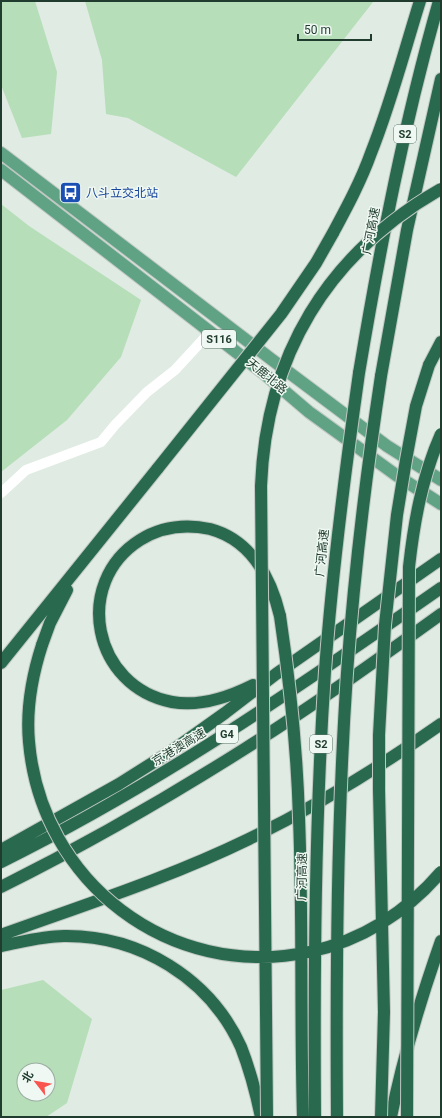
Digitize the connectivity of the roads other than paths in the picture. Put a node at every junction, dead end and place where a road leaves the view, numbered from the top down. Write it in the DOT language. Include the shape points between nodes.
graph roads {
  1 [pos="420,1"];
  2 [pos="439,1"];
  3 [pos="441,79"];
  4 [pos="1,153"];
  5 [pos="1,170"];
  6 [pos="441,189"];
  7 [pos="210,332"];
  8 [pos="441,342"];
  9 [pos="271,359"];
  10 [pos="262,372"];
  11 [pos="320,396"];
  12 [pos="309,412"];
  13 [pos="441,434"];
  14 [pos="441,480"];
  15 [pos="1,494"];
  16 [pos="441,504"];
  17 [pos="99,541"];
  18 [pos="437,561"];
  19 [pos="441,588"];
  20 [pos="441,614"];
  21 [pos="1,663"];
  22 [pos="276,674"];
  23 [pos="441,724"];
  24 [pos="1,850"];
  25 [pos="1,862"];
  26 [pos="441,872"];
  27 [pos="1,886"];
  28 [pos="1,935"];
  29 [pos="441,941"];
  30 [pos="1,946"];
  31 [pos="261,1117"];
  32 [pos="267,1117"];
  33 [pos="303,1117"];
  34 [pos="315,1117"];
  35 [pos="337,1117"];
  36 [pos="380,1117"];
  37 [pos="391,1117"];
  38 [pos="407,1117"];
  1 -- 17 [label="highway, bridge" via="371,153 356,189 316,263 281,314"];
  2 -- 34 [label="highway, 广河高速 / S2, bridge" via="401,152 377,269 347,455 325,671 318,813 315,896"];
  3 -- 35 [label="highway, S2, bridge" via="399,272 381,376 360,532 347,673 339,822"];
  4 -- 9 [label="main road, 天鹿北路 / S116"];
  5 -- 7 [label="main road, 天鹿北路 / S116"];
  6 -- 32 [label="highway, bridge" via="386,226 352,257 332,280 289,353 269,418 262,486"];
  7 -- 10 [label="main road, 天鹿北路 / S116"];
  7 -- 15 [label="street" via="175,370 147,392 101,442 26,470"];
  8 -- 36 [label="highway, bridge" via="429,365 418,399 397,515 385,625 379,790 384,1004"];
  9 -- 10 [label="main road"];
  9 -- 11 [label="main road, 天鹿北路 / S116"];
  10 -- 12 [label="main road, 天鹿北路 / S116"];
  11 -- 12 [label="main road"];
  11 -- 14 [label="main road, 天鹿北路 / S116" via="387,446"];
  12 -- 16 [label="main road, 天鹿北路 / S116"];
  13 -- 38 [label="highway, bridge" via="421,491 409,567"];
  17 -- 21 [label="highway"];
  17 -- 26 [label="highway, bridge" via="60,601 42,645 29,702 29,740 34,779 46,815 64,849 88,880 116,906 148,928 183,944 220,954 259,957 297,954 335,945 370,930 403,909"];
  18 -- 22 [label="highway"];
  19 -- 25 [label="highway, 京港澳高速 / G4" via="289,694 211,744 125,796"];
  20 -- 27 [label="highway, G4" via="301,712 192,782 79,846"];
  22 -- 24 [label="highway" via="173,750 119,784"];
  22 -- 33 [label="highway, bridge" via="229,696 207,701 184,703 162,699 140,690 116,667 104,647 99,624 100,601 106,579 115,564 135,543 155,532 189,526 206,529 233,539 251,554 265,572 274,593 280,616 293,717 299,818"];
  23 -- 28 [label="highway" via="343,789 249,839 164,876"];
  29 -- 37 [label="highway, bridge" via="415,1021"];
  30 -- 31 [label="highway" via="46,937 80,936 130,946 161,960 189,979 213,1003 226,1022 240,1046 252,1079"];
}
